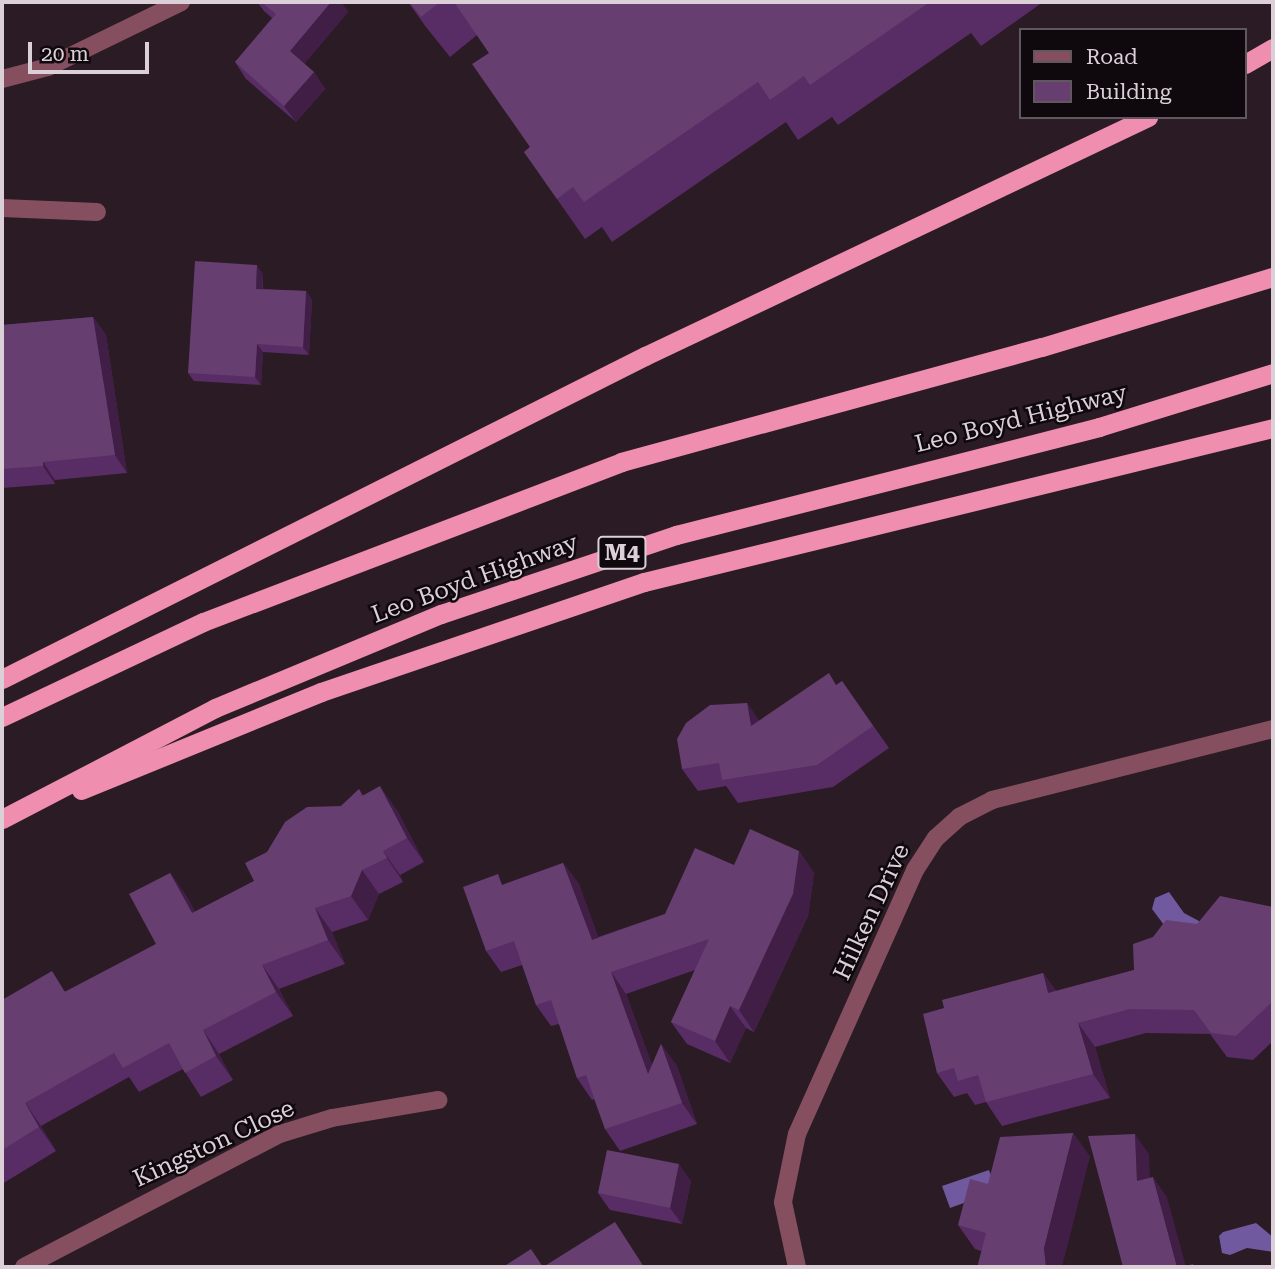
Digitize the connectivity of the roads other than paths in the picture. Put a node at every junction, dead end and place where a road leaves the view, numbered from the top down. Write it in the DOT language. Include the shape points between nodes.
graph roads {
  1 [pos="181,2"];
  2 [pos="1273,48"];
  3 [pos="1247,63"];
  4 [pos="2,79"];
  5 [pos="1143,119"];
  6 [pos="2,208"];
  7 [pos="97,212"];
  8 [pos="1273,277"];
  9 [pos="1273,373"];
  10 [pos="1273,428"];
  11 [pos="2,678"];
  12 [pos="2,718"];
  13 [pos="1273,729"];
  14 [pos="2,821"];
  15 [pos="438,1100"];
  16 [pos="24,1267"];
  17 [pos="797,1267"];
  1 -- 4 [label="street" via="48,67"];
  2 -- 3 [label="highway"];
  5 -- 11 [label="highway" via="645,356"];
  6 -- 7 [label="street"];
  8 -- 12 [label="highway" via="1042,348 621,462 203,622"];
  9 -- 14 [label="highway, Leo Boyd Highway / M4" via="1099,427 676,535 441,614 215,708"];
  10 -- 14 [label="highway" via="644,582 321,692"];
  13 -- 17 [label="street, Hilken Drive" via="992,800 959,817 936,838 915,870 797,1135 783,1202"];
  15 -- 16 [label="street, Kingston Close" via="332,1118 280,1134"];
}
